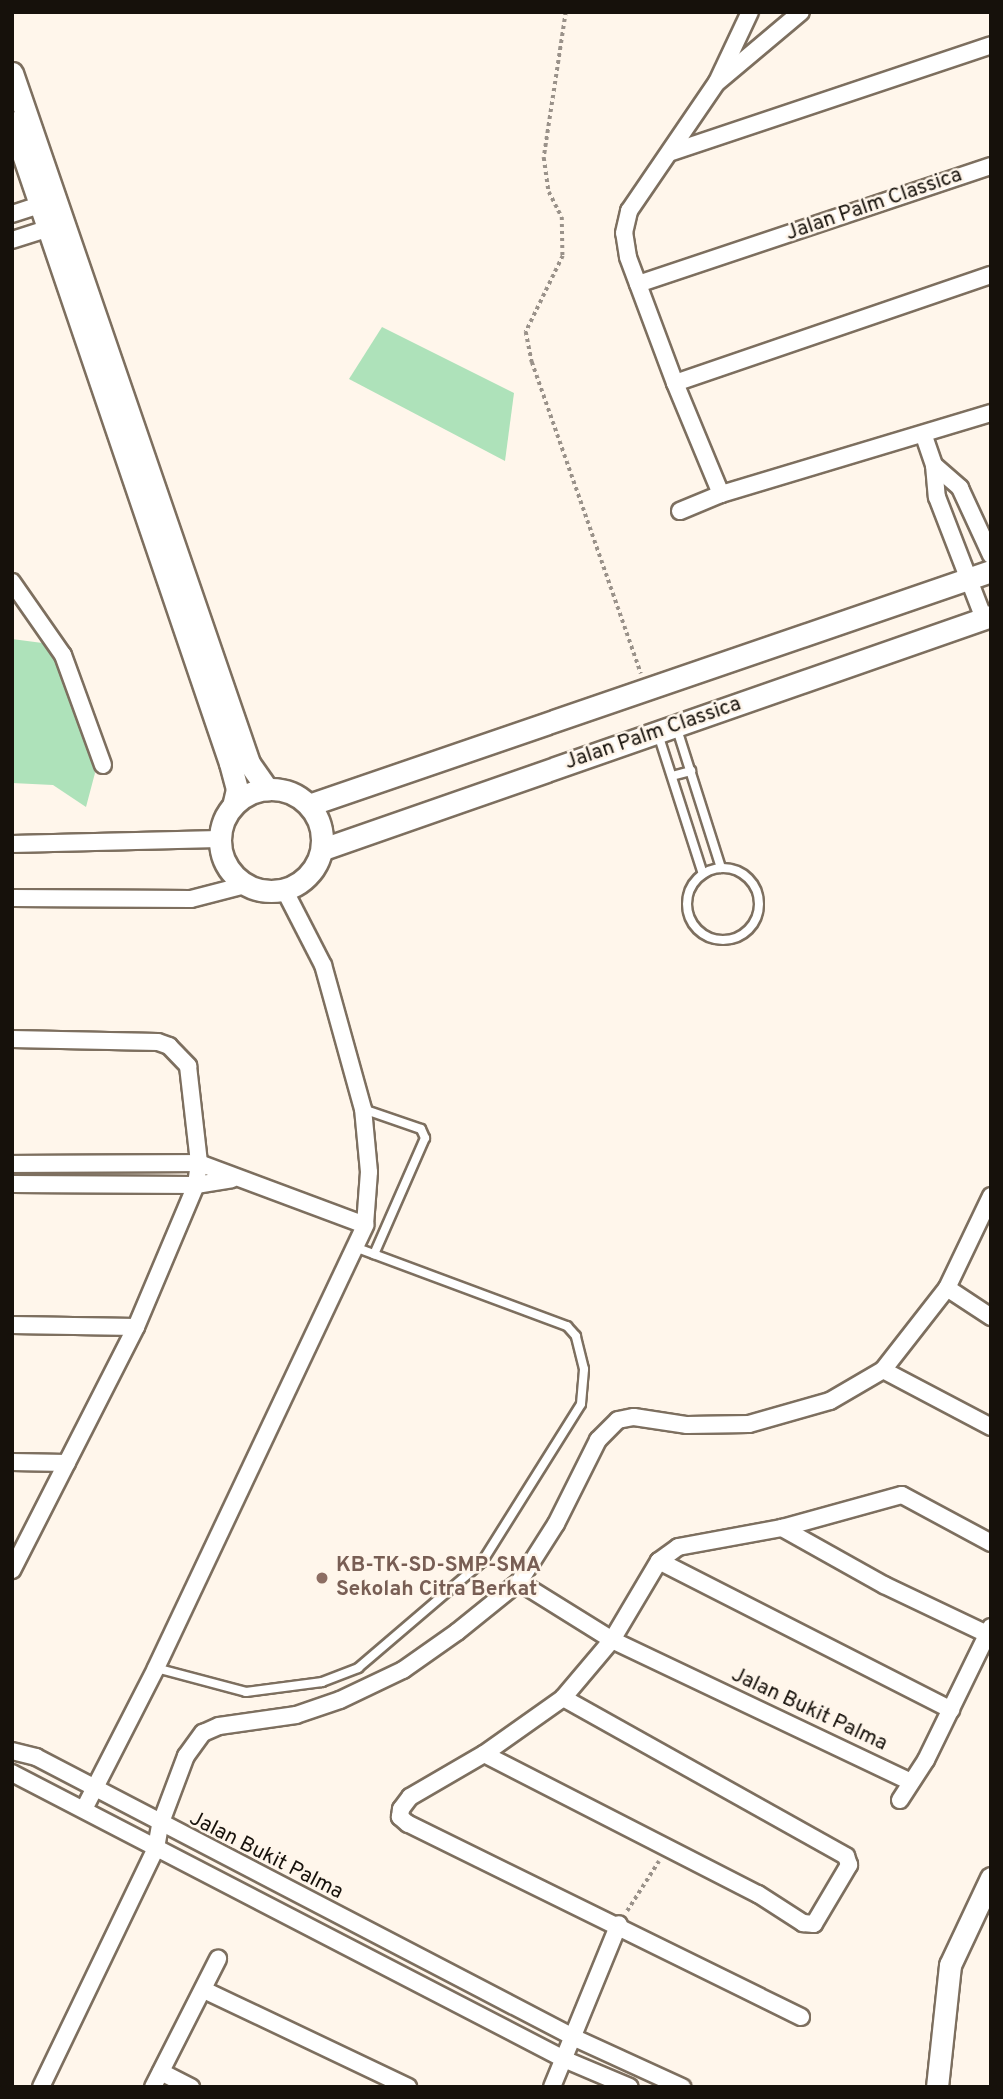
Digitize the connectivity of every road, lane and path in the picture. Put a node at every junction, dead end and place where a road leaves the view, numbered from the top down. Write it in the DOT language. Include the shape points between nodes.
graph roads {
  1 [pos="566,12"];
  2 [pos="750,12"];
  3 [pos="801,12"];
  4 [pos="991,45"];
  5 [pos="12,74"];
  6 [pos="717,82"];
  7 [pos="12,122"];
  8 [pos="672,152"];
  9 [pos="991,166"];
  10 [pos="49,202"];
  11 [pos="12,214"];
  12 [pos="57,225"];
  13 [pos="12,240"];
  14 [pos="991,275"];
  15 [pos="638,284"];
  16 [pos="675,383"];
  17 [pos="991,413"];
  18 [pos="924,436"];
  19 [pos="934,465"];
  20 [pos="721,494"];
  21 [pos="680,511"];
  22 [pos="991,555"];
  23 [pos="991,571"];
  24 [pos="970,580"];
  25 [pos="12,582"];
  26 [pos="987,617"];
  27 [pos="645,688"];
  28 [pos="667,729"];
  29 [pos="103,765"];
  30 [pos="691,771"];
  31 [pos="672,776"];
  32 [pos="267,789"];
  33 [pos="309,805"];
  34 [pos="233,806"];
  35 [pos="219,839"];
  36 [pos="12,844"];
  37 [pos="323,849"];
  38 [pos="721,868"];
  39 [pos="703,874"];
  40 [pos="245,885"];
  41 [pos="285,891"];
  42 [pos="12,898"];
  43 [pos="12,1039"];
  44 [pos="363,1110"];
  45 [pos="199,1163"];
  46 [pos="12,1164"];
  47 [pos="232,1179"];
  48 [pos="12,1184"];
  49 [pos="196,1185"];
  50 [pos="990,1201"];
  51 [pos="365,1225"];
  52 [pos="357,1248"];
  53 [pos="374,1254"];
  54 [pos="947,1288"];
  55 [pos="991,1317"];
  56 [pos="12,1325"];
  57 [pos="136,1327"];
  58 [pos="883,1370"];
  59 [pos="991,1427"];
  60 [pos="12,1462"];
  61 [pos="66,1463"];
  62 [pos="782,1528"];
  63 [pos="991,1543"];
  64 [pos="659,1561"];
  65 [pos="12,1570"];
  66 [pos="519,1582"];
  67 [pos="989,1631"];
  68 [pos="612,1640"];
  69 [pos="156,1668"];
  70 [pos="563,1698"];
  71 [pos="951,1710"];
  72 [pos="12,1751"];
  73 [pos="484,1754"];
  74 [pos="12,1773"];
  75 [pos="911,1782"];
  76 [pos="94,1788"];
  77 [pos="900,1800"];
  78 [pos="83,1809"];
  79 [pos="160,1825"];
  80 [pos="156,1849"];
  81 [pos="667,1849"];
  82 [pos="991,1878"];
  83 [pos="619,1924"];
  84 [pos="218,1959"];
  85 [pos="204,1990"];
  86 [pos="801,2017"];
  87 [pos="575,2038"];
  88 [pos="566,2060"];
  89 [pos="157,2079"];
  90 [pos="41,2087"];
  91 [pos="191,2087"];
  92 [pos="408,2087"];
  93 [pos="552,2087"];
  94 [pos="630,2087"];
  95 [pos="682,2087"];
  96 [pos="937,2087"];
  1 -- 27 [label="path" via="544,158 549,192 562,217 563,256 526,332 532,362"];
  2 -- 6 [label="street"];
  3 -- 6 [label="street"];
  4 -- 8 [label="street"];
  5 -- 10 [label="street"];
  6 -- 8 [label="street"];
  7 -- 10 [label="street"];
  8 -- 15 [label="street" via="629,211 624,233"];
  9 -- 15 [label="street, Jalan Palm Classica"];
  10 -- 11 [label="street"];
  10 -- 12 [label="street"];
  12 -- 13 [label="street"];
  12 -- 32 [label="street" via="253,775"];
  12 -- 34 [label="street" via="230,763 237,789"];
  14 -- 16 [label="street"];
  15 -- 16 [label="street"];
  16 -- 20 [label="street"];
  17 -- 18 [label="street"];
  18 -- 19 [label="street, Jalan Palm Classica"];
  18 -- 20 [label="street"];
  19 -- 22 [label="street, Jalan Palm Classica" via="960,488"];
  19 -- 24 [label="street, Jalan Palm Classica" via="937,497"];
  20 -- 21 [label="street"];
  23 -- 24 [label="street"];
  24 -- 26 [label="street, Jalan Palm Classica"];
  24 -- 27 [label="street"];
  25 -- 29 [label="street" via="63,655"];
  26 -- 28 [label="street, Jalan Palm Classica"];
  27 -- 33 [label="street"];
  28 -- 30 [label="lane"];
  28 -- 31 [label="lane"];
  28 -- 37 [label="street, Jalan Palm Classica"];
  30 -- 31 [label="lane"];
  30 -- 38 [label="lane"];
  31 -- 39 [label="lane"];
  32 -- 33 [label="street" via="290,793"];
  32 -- 34 [label="street" via="252,792"];
  33 -- 37 [label="street" via="323,834"];
  34 -- 35 [label="street"];
  35 -- 36 [label="street"];
  35 -- 40 [label="street" via="226,866"];
  37 -- 41 [label="street" via="303,882"];
  38 -- 39 [label="lane"];
  38 -- 39 [label="lane" via="751,880 758,894 759,910 753,925 741,935 726,940 697,929 687,900"];
  40 -- 41 [label="street" via="264,892"];
  40 -- 42 [label="street" via="191,898"];
  41 -- 44 [label="street" via="323,965"];
  43 -- 45 [label="street" via="159,1042 169,1046 188,1066"];
  44 -- 51 [label="street" via="369,1172"];
  44 -- 53 [label="lane" via="421,1129 425,1138"];
  45 -- 46 [label="street"];
  45 -- 47 [label="street"];
  45 -- 49 [label="street"];
  47 -- 49 [label="street"];
  47 -- 51 [label="street"];
  48 -- 49 [label="street"];
  49 -- 57 [label="street"];
  50 -- 54 [label="street, Jalan Bukit Palma"];
  51 -- 52 [label="street"];
  52 -- 53 [label="lane"];
  52 -- 69 [label="street"];
  53 -- 69 [label="lane" via="567,1326 576,1336 584,1369 581,1404 482,1562 358,1668 321,1682 246,1692"];
  54 -- 55 [label="street"];
  54 -- 58 [label="street, Jalan Bukit Palma"];
  56 -- 57 [label="street"];
  57 -- 61 [label="street"];
  58 -- 59 [label="street"];
  58 -- 66 [label="street, Jalan Bukit Palma" via="830,1401 769,1421 687,1425 634,1417 618,1420 598,1440"];
  60 -- 61 [label="street"];
  61 -- 65 [label="street"];
  62 -- 63 [label="street" via="902,1495"];
  62 -- 64 [label="street" via="698,1541 666,1553"];
  62 -- 67 [label="street" via="884,1585"];
  64 -- 68 [label="street"];
  64 -- 71 [label="street"];
  66 -- 68 [label="street, Jalan Bukit Palma"];
  66 -- 79 [label="street, Jalan Bukit Palma" via="403,1670 296,1715 219,1726 203,1733 186,1756"];
  67 -- 71 [label="street"];
  68 -- 70 [label="street"];
  68 -- 75 [label="street, Jalan Bukit Palma"];
  69 -- 76 [label="street"];
  70 -- 73 [label="street"];
  70 -- 81 [label="street" via="846,1856 849,1865 811,1926"];
  71 -- 75 [label="street"];
  72 -- 76 [label="street" via="36,1757"];
  73 -- 81 [label="street"];
  73 -- 83 [label="street" via="410,1797 400,1816"];
  74 -- 78 [label="street, Jalan Bukit Palma"];
  75 -- 77 [label="street"];
  76 -- 78 [label="street"];
  76 -- 79 [label="street"];
  78 -- 80 [label="street, Jalan Bukit Palma"];
  79 -- 80 [label="street"];
  79 -- 87 [label="street, Jalan Bukit Palma"];
  80 -- 88 [label="street, Jalan Bukit Palma"];
  80 -- 90 [label="street"];
  81 -- 83 [label="path"];
  82 -- 96 [label="street" via="950,1965"];
  83 -- 86 [label="street"];
  83 -- 87 [label="street"];
  84 -- 85 [label="street"];
  85 -- 89 [label="street"];
  85 -- 92 [label="street"];
  87 -- 88 [label="street"];
  87 -- 95 [label="street, Jalan Bukit Palma"];
  88 -- 93 [label="street"];
  88 -- 94 [label="street, Jalan Bukit Palma"];
  89 -- 91 [label="street"];
}
